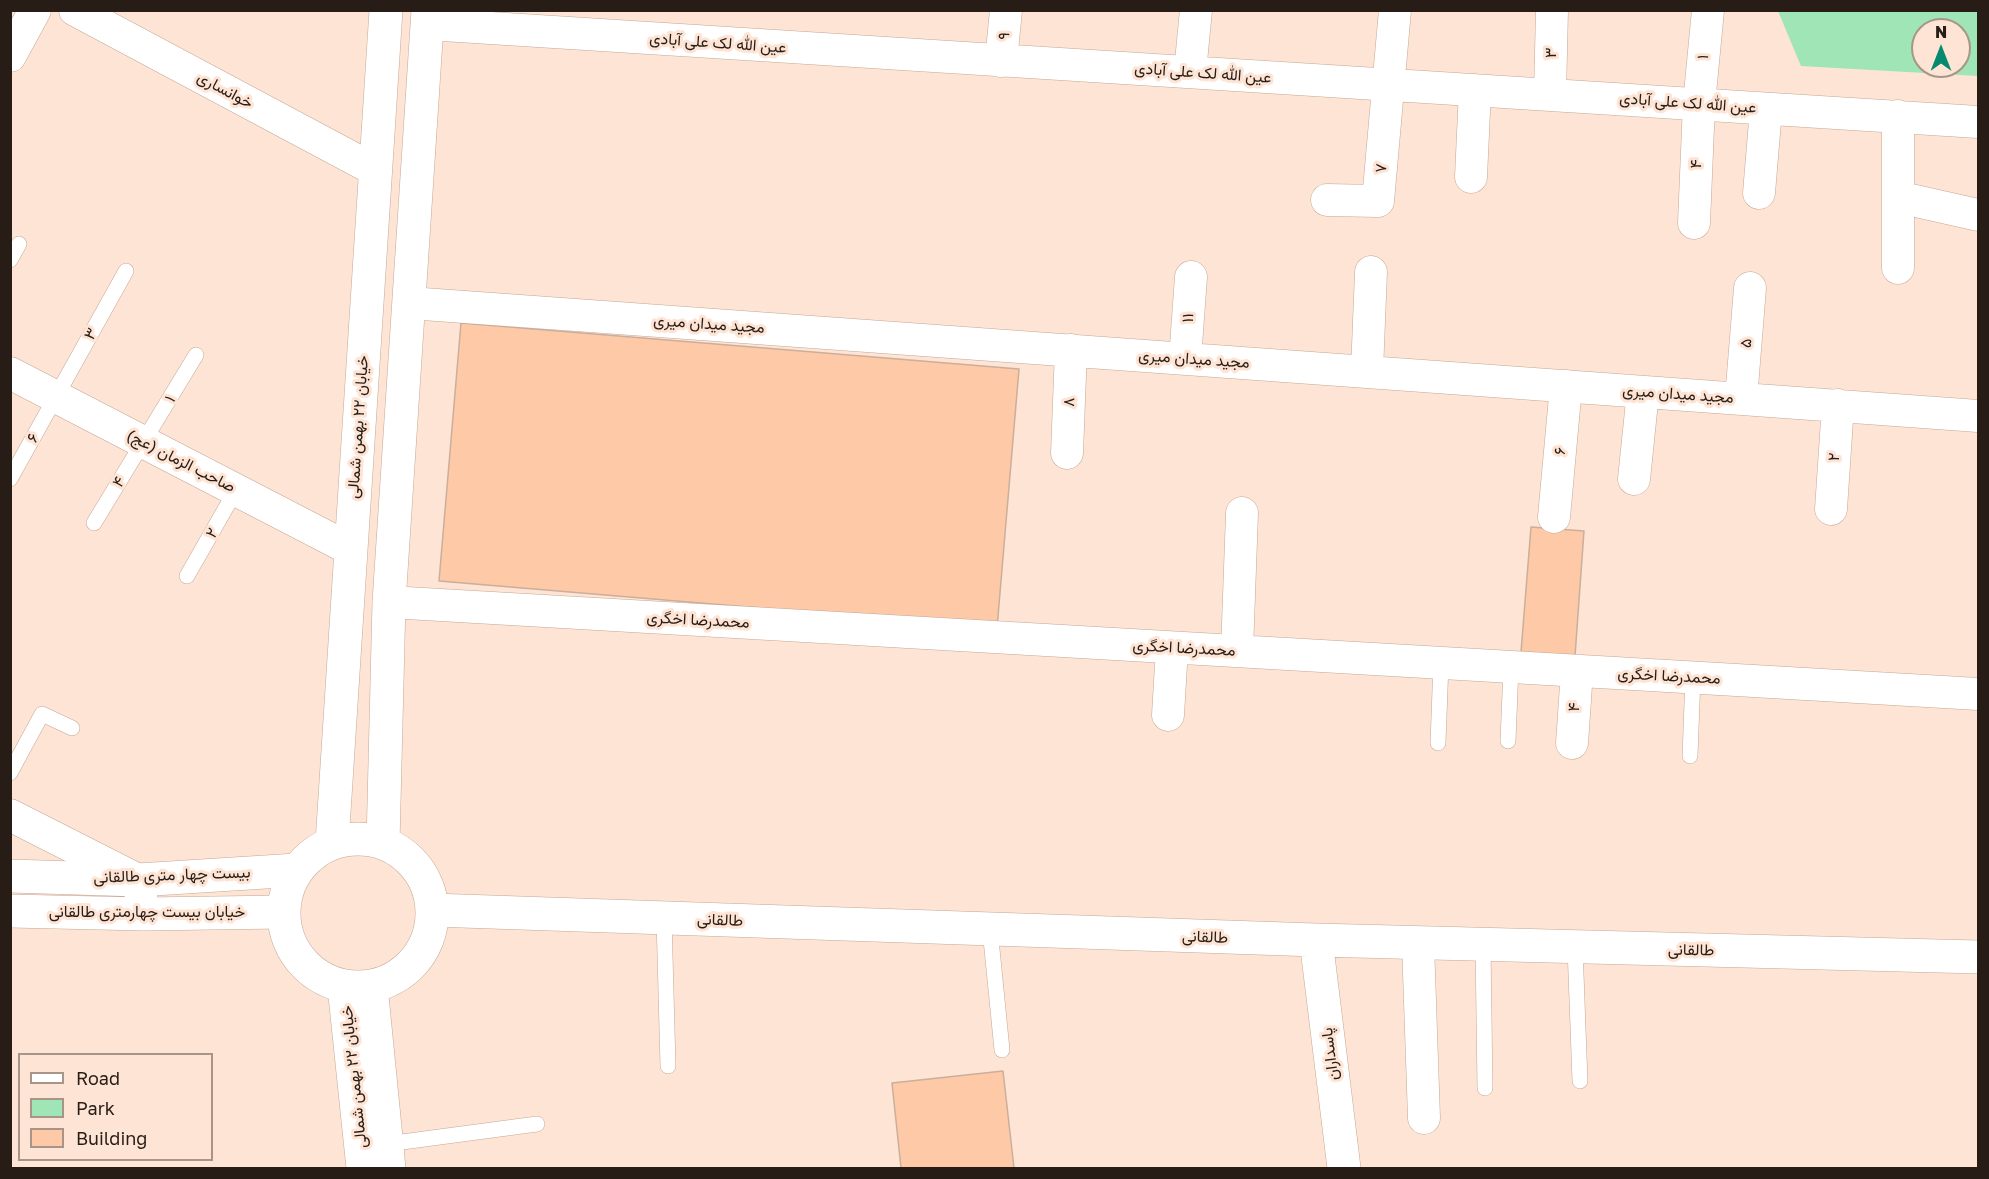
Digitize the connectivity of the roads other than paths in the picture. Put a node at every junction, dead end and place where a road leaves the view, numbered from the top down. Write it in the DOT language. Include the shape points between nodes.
graph roads {
  1 [pos="35,10"];
  2 [pos="75,10"];
  3 [pos="386,10"];
  4 [pos="1006,10"];
  5 [pos="1196,10"];
  6 [pos="1395,10"];
  7 [pos="1552,10"];
  8 [pos="1708,10"];
  9 [pos="428,17"];
  10 [pos="10,56"];
  11 [pos="1001,61"];
  12 [pos="1190,72"];
  13 [pos="1388,85"];
  14 [pos="1475,90"];
  15 [pos="1550,95"];
  16 [pos="1699,104"];
  17 [pos="1766,108"];
  18 [pos="1898,117"];
  19 [pos="1978,122"];
  20 [pos="375,170"];
  21 [pos="1472,177"];
  22 [pos="1759,193"];
  23 [pos="1898,197"];
  24 [pos="1327,200"];
  25 [pos="1978,215"];
  26 [pos="1694,224"];
  27 [pos="19,244"];
  28 [pos="10,260"];
  29 [pos="1898,268"];
  30 [pos="126,271"];
  31 [pos="1371,272"];
  32 [pos="1191,277"];
  33 [pos="1750,288"];
  34 [pos="409,303"];
  35 [pos="1071,350"];
  36 [pos="196,356"];
  37 [pos="1185,359"];
  38 [pos="1367,371"];
  39 [pos="10,374"];
  40 [pos="1566,386"];
  41 [pos="1643,392"];
  42 [pos="56,397"];
  43 [pos="1741,399"];
  44 [pos="1838,405"];
  45 [pos="1978,416"];
  46 [pos="144,442"];
  47 [pos="1067,453"];
  48 [pos="1634,479"];
  49 [pos="10,480"];
  50 [pos="237,490"];
  51 [pos="1831,509"];
  52 [pos="1242,513"];
  53 [pos="1554,517"];
  54 [pos="94,523"];
  55 [pos="350,549"];
  56 [pos="187,576"];
  57 [pos="389,602"];
  58 [pos="1172,648"];
  59 [pos="1237,651"];
  60 [pos="1442,663"];
  61 [pos="1512,667"];
  62 [pos="1577,671"];
  63 [pos="1693,677"];
  64 [pos="1978,694"];
  65 [pos="1168,715"];
  66 [pos="72,728"];
  67 [pos="1508,741"];
  68 [pos="1438,743"];
  69 [pos="1572,743"];
  70 [pos="1690,756"];
  71 [pos="10,773"];
  72 [pos="10,815"];
  73 [pos="332,843"];
  74 [pos="383,843"];
  75 [pos="297,870"];
  76 [pos="10,876"];
  77 [pos="138,880"];
  78 [pos="432,910"];
  79 [pos="10,911"];
  80 [pos="283,912"];
  81 [pos="144,914"];
  82 [pos="664,918"];
  83 [pos="990,929"];
  84 [pos="1316,940"];
  85 [pos="1418,943"];
  86 [pos="1483,945"];
  87 [pos="1575,947"];
  88 [pos="1978,957"];
  89 [pos="358,986"];
  90 [pos="1002,1050"];
  91 [pos="668,1066"];
  92 [pos="1580,1081"];
  93 [pos="1485,1088"];
  94 [pos="1425,1118"];
  95 [pos="537,1124"];
  96 [pos="388,1156"];
  97 [pos="363,1168"];
  98 [pos="1344,1168"];
  1 -- 10 [label="street"];
  2 -- 20 [label="street, خوانساری"];
  3 -- 20 [label="street, خیابان ۲۲ بهمن شمالی"];
  4 -- 11 [label="street, ۹"];
  5 -- 12 [label="street"];
  6 -- 13 [label="street"];
  7 -- 15 [label="street, ۳"];
  8 -- 16 [label="street, ۱"];
  9 -- 11 [label="street, عین الله لک علی آبادی"];
  9 -- 34 [label="street"];
  11 -- 12 [label="street, عین الله لک علی آبادی"];
  12 -- 13 [label="street, عین الله لک علی آبادی"];
  13 -- 14 [label="street, عین الله لک علی آبادی"];
  13 -- 24 [label="street, ۷" via="1378,201"];
  14 -- 15 [label="street, عین الله لک علی آبادی"];
  14 -- 21 [label="street"];
  15 -- 16 [label="street, عین الله لک علی آبادی"];
  16 -- 17 [label="street, عین الله لک علی آبادی"];
  16 -- 26 [label="street, ۴"];
  17 -- 18 [label="street, عین الله لک علی آبادی"];
  17 -- 22 [label="street"];
  18 -- 19 [label="street, عین الله لک علی آبادی"];
  18 -- 23 [label="street"];
  20 -- 55 [label="street, خیابان ۲۲ بهمن شمالی"];
  23 -- 25 [label="street"];
  23 -- 29 [label="street"];
  27 -- 28 [label="lane"];
  30 -- 42 [label="lane, ۳"];
  31 -- 38 [label="street"];
  32 -- 37 [label="street, ۱۱"];
  33 -- 43 [label="street, ۵"];
  34 -- 35 [label="street, مجید میدان میری"];
  34 -- 57 [label="street"];
  35 -- 37 [label="street, مجید میدان میری"];
  35 -- 47 [label="street, ۸"];
  36 -- 46 [label="lane, ۱"];
  37 -- 38 [label="street, مجید میدان میری"];
  38 -- 40 [label="street, مجید میدان میری"];
  39 -- 42 [label="street, صاحب الزمان (عج)"];
  40 -- 41 [label="street, مجید میدان میری"];
  40 -- 53 [label="street, ۶"];
  41 -- 43 [label="street, مجید میدان میری"];
  41 -- 48 [label="street"];
  42 -- 46 [label="street, صاحب الزمان (عج)"];
  42 -- 49 [label="lane, ۶"];
  43 -- 44 [label="street, مجید میدان میری"];
  44 -- 45 [label="street, مجید میدان میری"];
  44 -- 51 [label="street, ۲"];
  46 -- 50 [label="street, صاحب الزمان (عج)"];
  46 -- 54 [label="lane, ۴"];
  50 -- 55 [label="street, صاحب الزمان (عج)"];
  50 -- 56 [label="lane, ۲"];
  52 -- 59 [label="street"];
  55 -- 73 [label="street, خیابان ۲۲ بهمن شمالی"];
  57 -- 58 [label="street, محمدرضا اخگری"];
  57 -- 74 [label="street"];
  58 -- 59 [label="street, محمدرضا اخگری"];
  58 -- 65 [label="street"];
  59 -- 60 [label="street, محمدرضا اخگری"];
  60 -- 61 [label="street, محمدرضا اخگری"];
  60 -- 68 [label="lane"];
  61 -- 62 [label="street, محمدرضا اخگری"];
  61 -- 67 [label="lane"];
  62 -- 63 [label="street, محمدرضا اخگری"];
  62 -- 69 [label="street, ۴"];
  63 -- 64 [label="street, محمدرضا اخگری"];
  63 -- 70 [label="lane"];
  66 -- 71 [label="lane" via="42,714"];
  72 -- 77 [label="street"];
  73 -- 74 [label="street" via="358,839"];
  73 -- 75 [label="street"];
  74 -- 78 [label="street" via="418,869 428,888"];
  75 -- 77 [label="street, بیست چهار متری طالقانی"];
  75 -- 80 [label="street" via="286,890"];
  76 -- 77 [label="street, بیست چهار متری طالقانی"];
  77 -- 81 [label="street"];
  78 -- 82 [label="street, طالقانی"];
  78 -- 89 [label="street" via="430,931 409,967 391,979"];
  79 -- 81 [label="street, خیابان بیست چهارمتری طالقانی"];
  80 -- 81 [label="street, خیابان بیست چهارمتری طالقانی"];
  80 -- 89 [label="street" via="294,951 307,968 324,979"];
  82 -- 83 [label="street, طالقانی"];
  82 -- 91 [label="lane"];
  83 -- 84 [label="street, طالقانی"];
  83 -- 90 [label="lane"];
  84 -- 85 [label="street, طالقانی"];
  84 -- 98 [label="street, پاسداران"];
  85 -- 86 [label="street, طالقانی"];
  85 -- 94 [label="street"];
  86 -- 87 [label="street, طالقانی"];
  86 -- 93 [label="lane"];
  87 -- 88 [label="street, طالقانی"];
  87 -- 92 [label="lane"];
  89 -- 96 [label="street, خیابان ۲۲ بهمن شمالی"];
  89 -- 97 [label="street, خیابان ۲۲ بهمن شمالی"];
  95 -- 96 [label="lane"];
}
